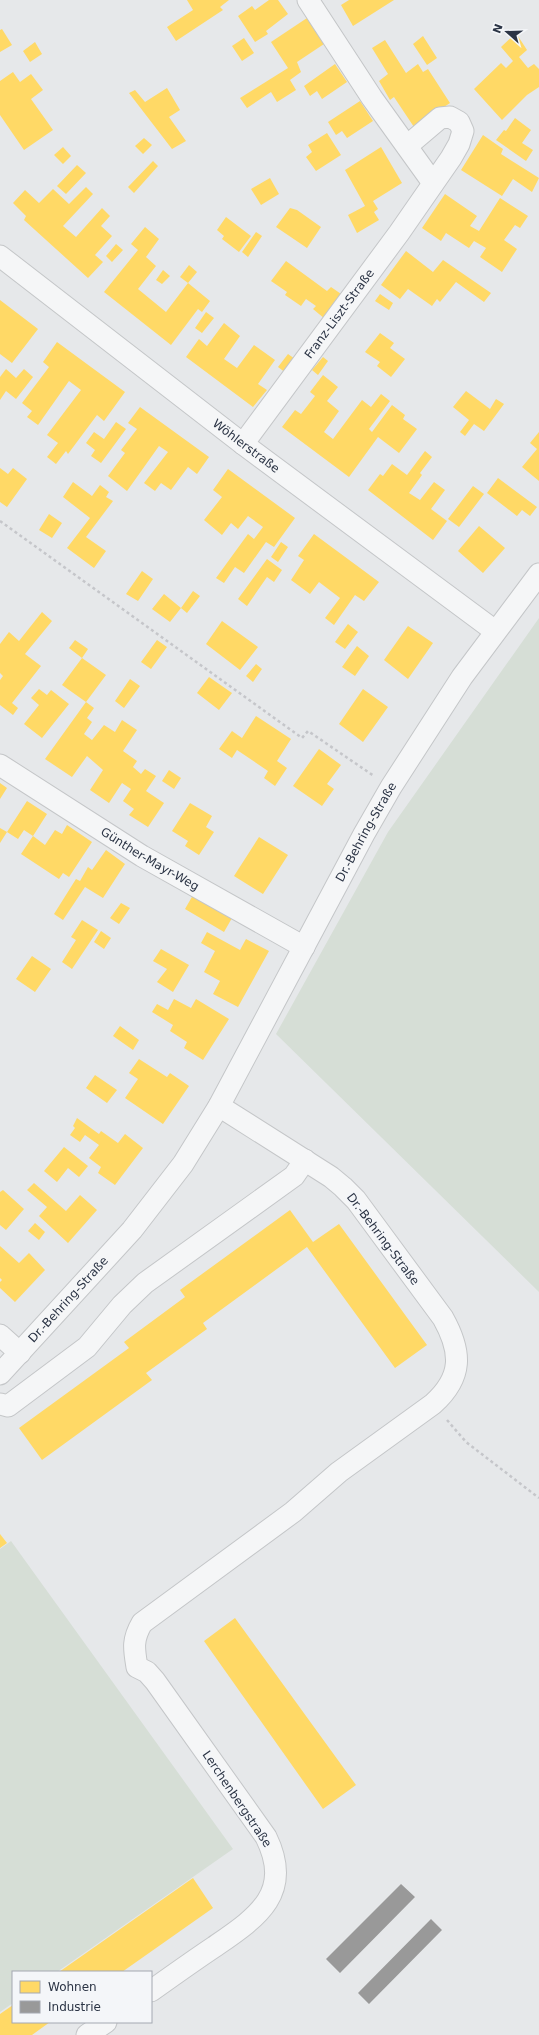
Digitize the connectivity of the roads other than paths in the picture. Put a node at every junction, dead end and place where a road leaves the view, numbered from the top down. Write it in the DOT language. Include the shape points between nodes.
graph roads {
  1 [pos="308,0"];
  2 [pos="407,146"];
  3 [pos="433,183"];
  4 [pos="0,256"];
  5 [pos="243,444"];
  6 [pos="539,574"];
  7 [pos="495,632"];
  8 [pos="0,765"];
  9 [pos="304,947"];
  10 [pos="219,1106"];
  11 [pos="305,1160"];
  12 [pos="0,1335"];
  13 [pos="20,1353"];
  14 [pos="0,1374"];
  15 [pos="0,1404"];
  16 [pos="137,1667"];
  17 [pos="152,1989"];
  18 [pos="105,2023"];
  19 [pos="87,2035"];
  1 -- 2 [label="street" via="372,98"];
  2 -- 3 [label="street"];
  2 -- 3 [label="street, Franz-Liszt-Straße" via="440,118 450,117 458,122 462,131 460,144"];
  3 -- 5 [label="street, Franz-Liszt-Straße" via="355,295"];
  4 -- 5 [label="street, Wöhlerstraße"];
  5 -- 7 [label="street, Wöhlerstraße"];
  6 -- 7 [label="street, Dr.-Behring-Straße"];
  7 -- 9 [label="street, Dr.-Behring-Straße" via="447,699 391,787"];
  8 -- 9 [label="street, Günther-Mayr-Weg" via="142,856"];
  9 -- 10 [label="street, Dr.-Behring-Straße"];
  10 -- 11 [label="street, Dr.-Behring-Straße"];
  10 -- 13 [label="street, Dr.-Behring-Straße" via="157,1200"];
  11 -- 15 [label="street" via="294,1176 145,1283 122,1304 87,1347 8,1406"];
  11 -- 16 [label="street, Dr.-Behring-Straße" via="331,1177 356,1200 443,1318 452,1333 458,1364 443,1395 433,1404 339,1472 293,1512 142,1623 135,1634"];
  12 -- 13 [label="street"];
  13 -- 14 [label="street, Dr.-Behring-Straße"];
  16 -- 17 [label="street, Lerchenbergstraße" via="147,1672 155,1681 266,1837 273,1854 275,1871 270,1896 255,1918"];
  18 -- 19 [label="street"];
}
